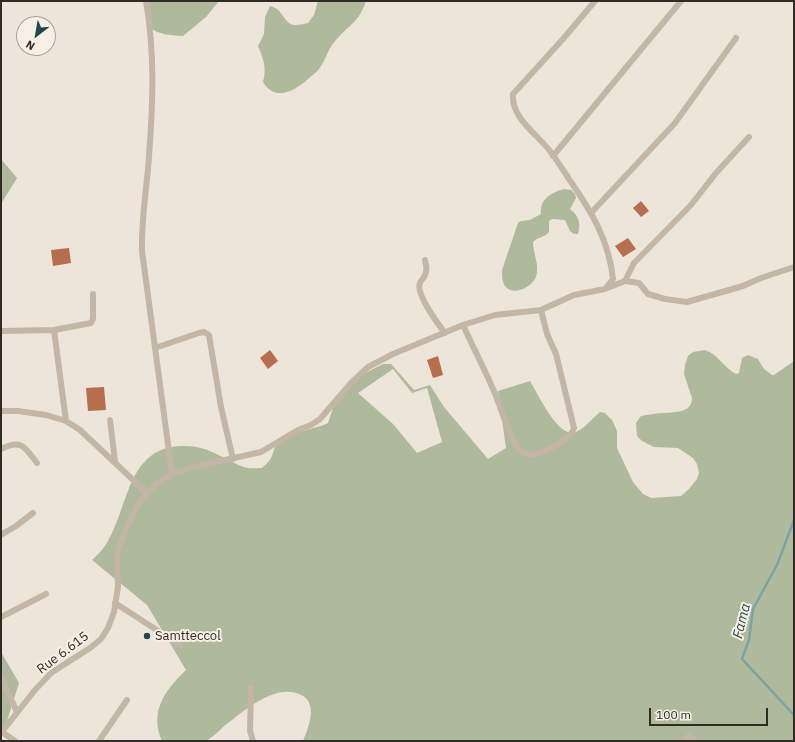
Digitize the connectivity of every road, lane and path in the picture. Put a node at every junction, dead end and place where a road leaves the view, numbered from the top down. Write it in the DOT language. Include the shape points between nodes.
graph roads {
  1 [pos="146,1"];
  2 [pos="595,1"];
  3 [pos="681,1"];
  4 [pos="736,38"];
  5 [pos="749,137"];
  6 [pos="553,156"];
  7 [pos="591,213"];
  8 [pos="425,260"];
  9 [pos="794,267"];
  10 [pos="625,281"];
  11 [pos="605,289"];
  12 [pos="93,294"];
  13 [pos="541,310"];
  14 [pos="463,325"];
  15 [pos="54,330"];
  16 [pos="1,331"];
  17 [pos="445,333"];
  18 [pos="155,348"];
  19 [pos="1,411"];
  20 [pos="110,420"];
  21 [pos="66,421"];
  22 [pos="1,449"];
  23 [pos="233,459"];
  24 [pos="115,462"];
  25 [pos="37,464"];
  26 [pos="172,474"];
  27 [pos="147,493"];
  28 [pos="33,513"];
  29 [pos="1,535"];
  30 [pos="46,594"];
  31 [pos="115,602"];
  32 [pos="1,617"];
  33 [pos="180,645"];
  34 [pos="1,677"];
  35 [pos="251,688"];
  36 [pos="7,689"];
  37 [pos="1,693"];
  38 [pos="127,700"];
  39 [pos="17,712"];
  40 [pos="1,732"];
  41 [pos="15,741"];
  42 [pos="99,741"];
  43 [pos="253,741"];
  44 [pos="683,741"];
  45 [pos="695,741"];
  1 -- 18 [label="street" via="153,56 152,105 150,157 141,228"];
  2 -- 6 [label="street" via="513,94 515,110"];
  3 -- 6 [label="street"];
  4 -- 7 [label="street" via="675,123"];
  5 -- 10 [label="street" via="691,205 634,263"];
  6 -- 7 [label="street"];
  7 -- 11 [label="street" via="607,246 611,263 613,279"];
  8 -- 17 [label="street" via="426,275 419,289"];
  9 -- 10 [label="street" via="743,286 687,302 664,300 648,294 639,283"];
  10 -- 11 [label="street"];
  11 -- 13 [label="street" via="574,295"];
  12 -- 15 [label="street" via="91,323"];
  13 -- 14 [label="street" via="495,315"];
  13 -- 14 [label="street" via="556,354 574,428 570,436 556,446 531,456 522,452 514,443 494,391"];
  14 -- 17 [label="street"];
  15 -- 16 [label="street"];
  15 -- 21 [label="street"];
  17 -- 23 [label="street" via="368,367 325,414 311,425 261,452"];
  18 -- 23 [label="street" via="199,333 209,335"];
  18 -- 26 [label="street"];
  19 -- 21 [label="street" via="46,415"];
  20 -- 24 [label="street"];
  21 -- 24 [label="street" via="80,430"];
  22 -- 25 [label="street" via="18,443"];
  23 -- 26 [label="street"];
  24 -- 27 [label="street"];
  26 -- 27 [label="street, Rue 6.615"];
  27 -- 31 [label="street, Rue 6.615" via="138,504 117,552 118,587"];
  28 -- 29 [label="street"];
  30 -- 32 [label="street"];
  31 -- 33 [label="street"];
  31 -- 39 [label="street, Rue 6.615" via="108,628 101,639 76,659 51,673"];
  34 -- 36 [label="street"];
  35 -- 43 [label="street" via="250,731"];
  36 -- 37 [label="street"];
  36 -- 39 [label="street"];
  38 -- 42 [label="street"];
  39 -- 40 [label="street, Rue 6.615"];
  40 -- 41 [label="street"];
  44 -- 45 [label="street" via="690,735"];
}
